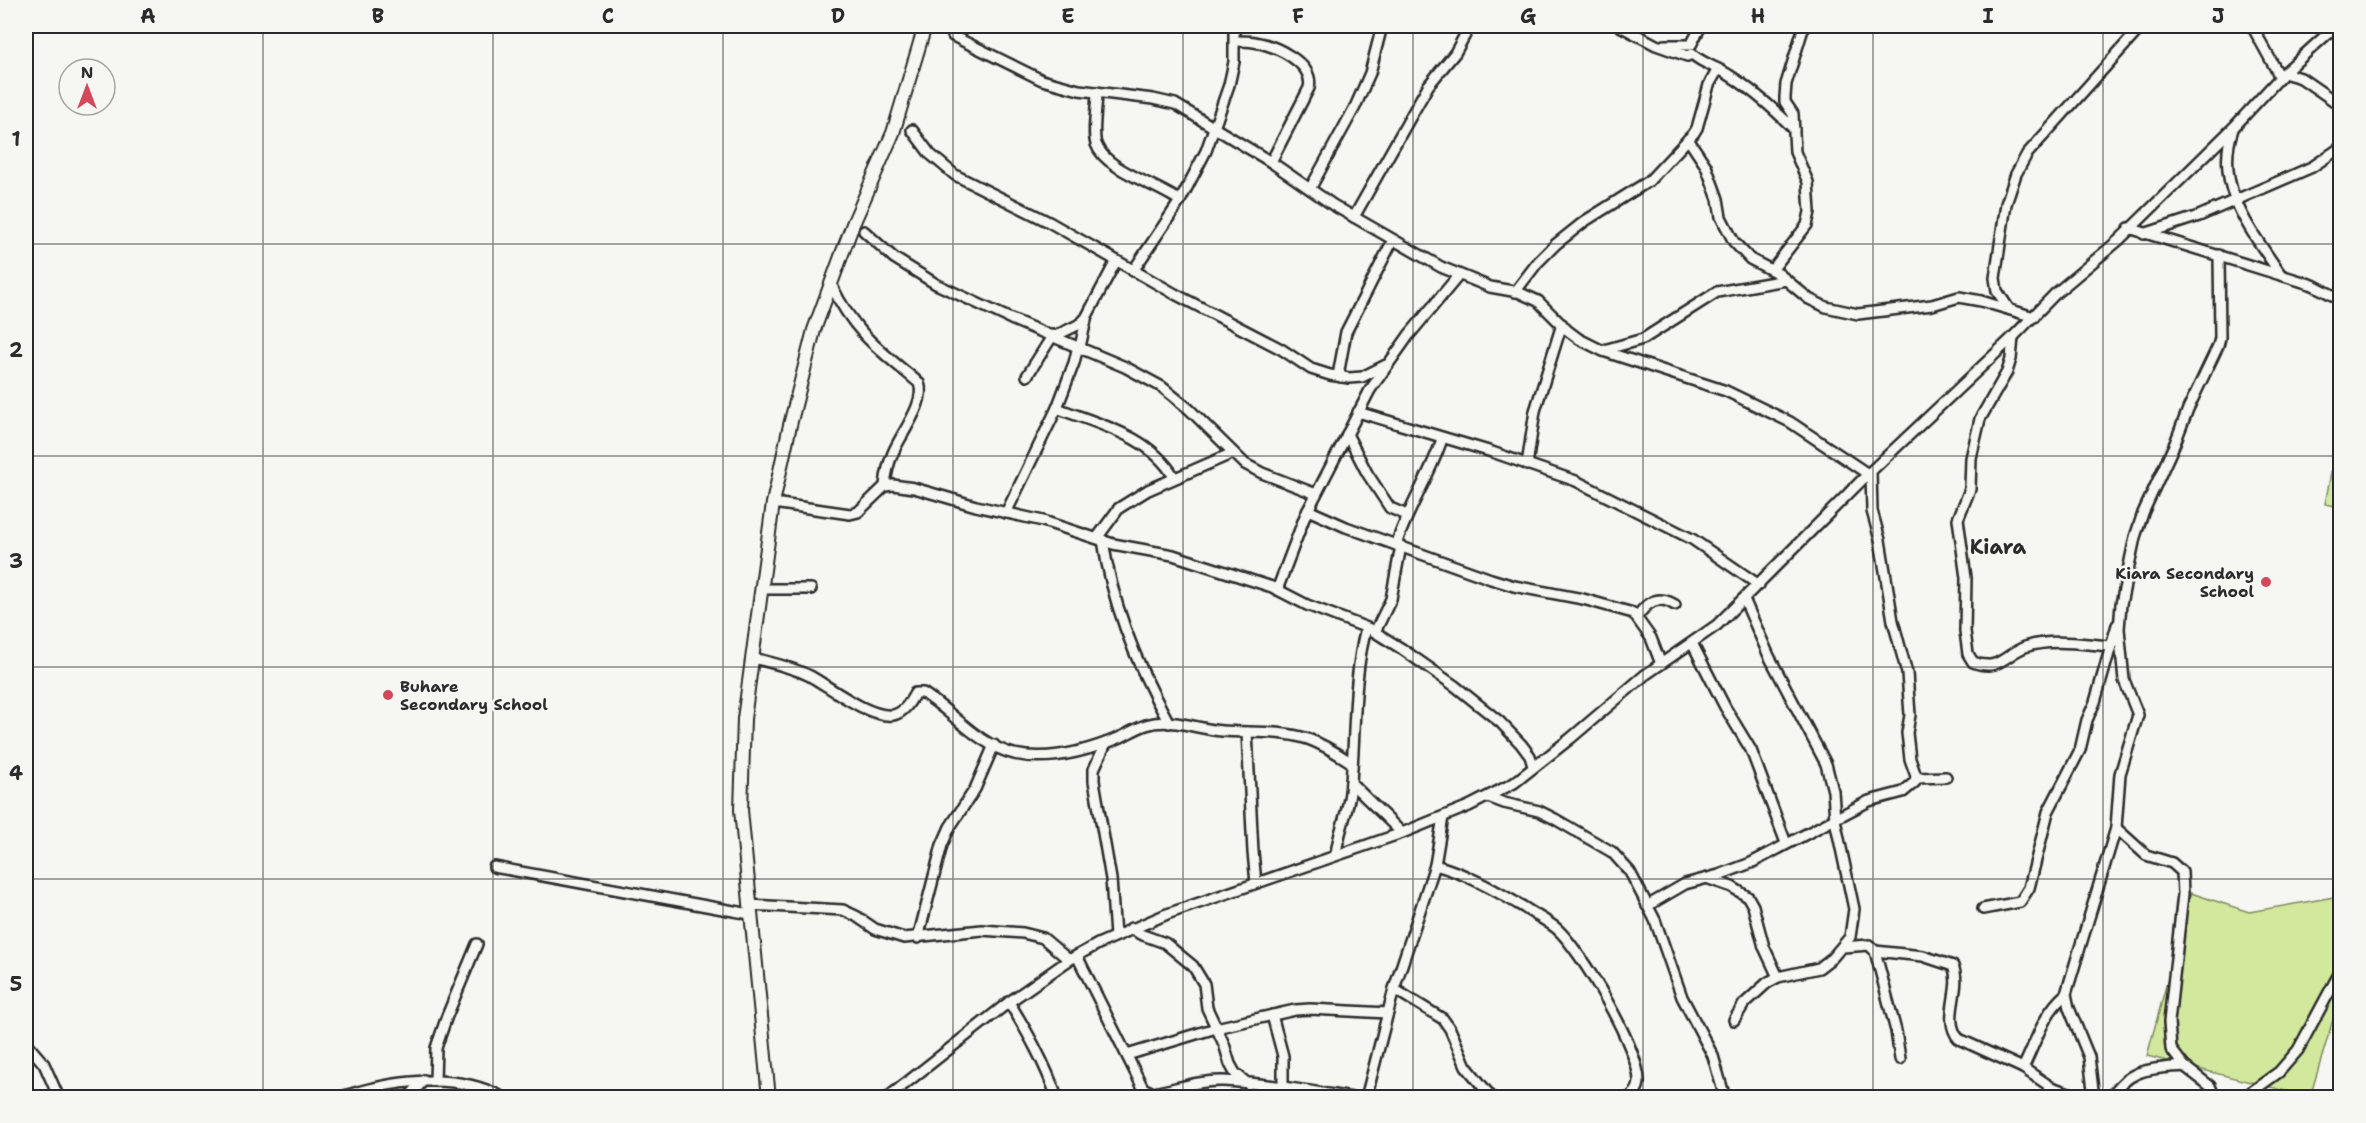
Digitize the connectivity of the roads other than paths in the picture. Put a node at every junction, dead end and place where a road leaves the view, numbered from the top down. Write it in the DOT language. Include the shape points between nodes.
graph roads {
  1 [pos="925,26"];
  2 [pos="1234,26"];
  3 [pos="1382,26"];
  4 [pos="1470,26"];
  5 [pos="1620,26"];
  6 [pos="1701,26"];
  7 [pos="1804,26"];
  8 [pos="2142,26"];
  9 [pos="2252,26"];
  10 [pos="2336,26"];
  11 [pos="953,36"];
  12 [pos="1235,41"];
  13 [pos="1656,45"];
  14 [pos="1718,69"];
  15 [pos="2282,75"];
  16 [pos="1098,93"];
  17 [pos="2340,105"];
  18 [pos="1213,126"];
  19 [pos="2234,127"];
  20 [pos="1794,129"];
  21 [pos="912,130"];
  22 [pos="1688,139"];
  23 [pos="2340,147"];
  24 [pos="1271,162"];
  25 [pos="1310,189"];
  26 [pos="2235,200"];
  27 [pos="1180,201"];
  28 [pos="1354,217"];
  29 [pos="2129,228"];
  30 [pos="864,231"];
  31 [pos="2144,234"];
  32 [pos="1392,240"];
  33 [pos="2219,255"];
  34 [pos="1116,261"];
  35 [pos="1772,270"];
  36 [pos="1133,271"];
  37 [pos="1459,275"];
  38 [pos="2281,275"];
  39 [pos="1785,280"];
  40 [pos="832,286"];
  41 [pos="1515,292"];
  42 [pos="2340,299"];
  43 [pos="2009,309"];
  44 [pos="2034,317"];
  45 [pos="1086,318"];
  46 [pos="1562,324"];
  47 [pos="1054,336"];
  48 [pos="2013,337"];
  49 [pos="1079,346"];
  50 [pos="1602,351"];
  51 [pos="1386,365"];
  52 [pos="1027,376"];
  53 [pos="1341,377"];
  54 [pos="1057,408"];
  55 [pos="1358,412"];
  56 [pos="1347,434"];
  57 [pos="1442,439"];
  58 [pos="1233,453"];
  59 [pos="1527,465"];
  60 [pos="1869,473"];
  61 [pos="1174,477"];
  62 [pos="885,486"];
  63 [pos="1316,494"];
  64 [pos="773,503"];
  65 [pos="1308,510"];
  66 [pos="1006,513"];
  67 [pos="1407,515"];
  68 [pos="1100,539"];
  69 [pos="1398,545"];
  70 [pos="1759,585"];
  71 [pos="761,588"];
  72 [pos="811,589"];
  73 [pos="1277,590"];
  74 [pos="1744,599"];
  75 [pos="1675,605"];
  76 [pos="1637,617"];
  77 [pos="2120,617"];
  78 [pos="1366,628"];
  79 [pos="1375,633"];
  80 [pos="1692,643"];
  81 [pos="2110,645"];
  82 [pos="753,658"];
  83 [pos="1661,664"];
  84 [pos="1169,723"];
  85 [pos="1247,732"];
  86 [pos="1106,742"];
  87 [pos="994,745"];
  88 [pos="1352,763"];
  89 [pos="1533,766"];
  90 [pos="1946,777"];
  91 [pos="1916,780"];
  92 [pos="1351,783"];
  93 [pos="1488,797"];
  94 [pos="1443,817"];
  95 [pos="1835,820"];
  96 [pos="2116,828"];
  97 [pos="1402,833"];
  98 [pos="1786,843"];
  99 [pos="1336,854"];
  100 [pos="1435,865"];
  101 [pos="494,867"];
  102 [pos="1705,878"];
  103 [pos="1256,883"];
  104 [pos="1647,906"];
  105 [pos="749,909"];
  106 [pos="1983,909"];
  107 [pos="1131,928"];
  108 [pos="1115,936"];
  109 [pos="918,938"];
  110 [pos="477,944"];
  111 [pos="1843,947"];
  112 [pos="1875,951"];
  113 [pos="1073,958"];
  114 [pos="2340,972"];
  115 [pos="1778,977"];
  116 [pos="1394,989"];
  117 [pos="2066,994"];
  118 [pos="1009,1002"];
  119 [pos="1388,1013"];
  120 [pos="1272,1015"];
  121 [pos="1734,1020"];
  122 [pos="1216,1028"];
  123 [pos="26,1043"];
  124 [pos="1126,1055"];
  125 [pos="1900,1059"];
  126 [pos="2184,1066"];
  127 [pos="2023,1068"];
  128 [pos="424,1080"];
  129 [pos="435,1080"];
  130 [pos="1248,1084"];
  131 [pos="1285,1087"];
  132 [pos="1149,1094"];
  133 [pos="2245,1097"];
  134 [pos="59,1098"];
  135 [pos="338,1098"];
  136 [pos="408,1098"];
  137 [pos="504,1098"];
  138 [pos="769,1098"];
  139 [pos="887,1098"];
  140 [pos="1057,1098"];
  141 [pos="1282,1098"];
  142 [pos="1352,1098"];
  143 [pos="1366,1098"];
  144 [pos="1492,1098"];
  145 [pos="1629,1098"];
  146 [pos="1725,1098"];
  147 [pos="2084,1098"];
  148 [pos="2094,1098"];
  149 [pos="2111,1098"];
  150 [pos="2215,1098"];
  1 -- 40 [label="main road" via="893,133 853,224"];
  2 -- 12 [label="street"];
  3 -- 25 [label="street" via="1370,73 1355,107"];
  4 -- 28 [label="street" via="1455,53 1428,86"];
  5 -- 13 [label="street"];
  6 -- 13 [label="street" via="1691,45"];
  7 -- 20 [label="street" via="1785,90"];
  8 -- 43 [label="street" via="2027,154 2016,174 2006,204 1995,278 1997,291"];
  9 -- 15 [label="street"];
  10 -- 15 [label="street"];
  11 -- 16 [label="street" via="1042,80"];
  12 -- 18 [label="street" via="1229,85"];
  12 -- 24 [label="street" via="1273,48 1296,61 1310,78 1309,88"];
  13 -- 14 [label="street" via="1687,56 1692,54"];
  14 -- 20 [label="street" via="1776,110"];
  14 -- 22 [label="street" via="1709,85 1697,128"];
  15 -- 17 [label="street" via="2301,78"];
  15 -- 19 [label="street"];
  16 -- 18 [label="street" via="1175,104"];
  16 -- 27 [label="street" via="1095,142 1100,151 1120,168"];
  18 -- 24 [label="street"];
  18 -- 27 [label="street" via="1206,151"];
  19 -- 26 [label="street" via="2228,145 2227,171"];
  19 -- 29 [label="street"];
  20 -- 35 [label="street" via="1795,152 1808,182 1809,220"];
  21 -- 34 [label="street" via="930,154 956,175"];
  22 -- 35 [label="street" via="1706,166 1721,217 1734,242 1759,266"];
  22 -- 41 [label="street" via="1649,181 1556,244"];
  23 -- 26 [label="street" via="2312,167"];
  24 -- 25 [label="street"];
  25 -- 28 [label="street"];
  26 -- 31 [label="street"];
  26 -- 38 [label="street"];
  27 -- 36 [label="street"];
  28 -- 32 [label="street"];
  29 -- 31 [label="street"];
  29 -- 44 [label="street"];
  30 -- 47 [label="street" via="894,258 936,284"];
  31 -- 33 [label="street"];
  32 -- 37 [label="street"];
  32 -- 53 [label="street" via="1346,332"];
  33 -- 38 [label="street"];
  33 -- 77 [label="street" via="2218,346 2187,409 2135,537"];
  34 -- 36 [label="street"];
  34 -- 45 [label="street"];
  35 -- 39 [label="street"];
  36 -- 53 [label="street" via="1281,349 1311,369"];
  37 -- 41 [label="street"];
  37 -- 51 [label="street"];
  38 -- 42 [label="street"];
  39 -- 43 [label="street" via="1809,299 1847,313 1892,311 1959,297"];
  39 -- 50 [label="street" via="1717,292 1643,339"];
  40 -- 62 [label="street" via="844,311 869,341 921,388 915,410 892,454"];
  40 -- 64 [label="main road" via="814,330"];
  41 -- 46 [label="street" via="1538,301"];
  43 -- 44 [label="street"];
  44 -- 48 [label="street"];
  45 -- 47 [label="street"];
  45 -- 49 [label="street"];
  46 -- 50 [label="street" via="1578,339"];
  46 -- 59 [label="street" via="1535,411"];
  47 -- 49 [label="street"];
  47 -- 52 [label="street"];
  48 -- 60 [label="street"];
  48 -- 81 [label="street" via="2007,372 1980,419 1971,458 1970,489 1958,519 1966,578 1968,654 1973,662 1987,666 2024,647 2041,644"];
  49 -- 54 [label="street"];
  49 -- 58 [label="street" via="1162,387"];
  50 -- 60 [label="street" via="1726,392 1790,422"];
  51 -- 53 [label="street" via="1362,377"];
  51 -- 55 [label="street"];
  54 -- 61 [label="street" via="1143,443 1165,462"];
  54 -- 66 [label="street"];
  55 -- 56 [label="street"];
  55 -- 57 [label="street"];
  56 -- 63 [label="street"];
  56 -- 67 [label="street" via="1389,508"];
  57 -- 59 [label="street"];
  57 -- 67 [label="street" via="1434,465"];
  58 -- 61 [label="street"];
  58 -- 63 [label="street" via="1262,473"];
  59 -- 70 [label="street" via="1575,481 1692,539"];
  60 -- 70 [label="street"];
  60 -- 91 [label="street" via="1872,511 1906,672 1910,715 1907,734"];
  61 -- 68 [label="street" via="1119,508"];
  62 -- 64 [label="street" via="858,512 850,514"];
  62 -- 66 [label="street" via="914,488"];
  63 -- 65 [label="street"];
  64 -- 71 [label="main road"];
  65 -- 69 [label="street"];
  65 -- 73 [label="street"];
  66 -- 68 [label="street"];
  67 -- 69 [label="street"];
  68 -- 73 [label="street" via="1190,560"];
  68 -- 84 [label="street" via="1112,590 1142,674"];
  69 -- 76 [label="street" via="1503,583 1616,607"];
  69 -- 79 [label="street" via="1391,599"];
  70 -- 74 [label="street"];
  71 -- 72 [label="street"];
  71 -- 82 [label="main road"];
  73 -- 78 [label="street"];
  74 -- 80 [label="street"];
  74 -- 95 [label="street" via="1826,764"];
  75 -- 76 [label="street" via="1657,599"];
  76 -- 83 [label="street"];
  77 -- 81 [label="street"];
  77 -- 96 [label="street" via="2124,680 2138,715 2120,774"];
  78 -- 79 [label="street"];
  78 -- 88 [label="street" via="1355,691"];
  79 -- 89 [label="street" via="1455,686 1500,722 1530,756"];
  80 -- 83 [label="street"];
  80 -- 98 [label="street" via="1751,750"];
  81 -- 106 [label="street" via="2080,750 2048,812 2030,888 2020,902"];
  82 -- 87 [label="street" via="789,667 846,699 885,714 900,713 915,693 923,693"];
  82 -- 105 [label="main road" via="744,719 741,810"];
  83 -- 89 [label="street"];
  84 -- 85 [label="street"];
  84 -- 86 [label="street" via="1147,725"];
  85 -- 88 [label="street" via="1285,733 1308,739"];
  85 -- 103 [label="street"];
  86 -- 87 [label="street" via="1064,755 1042,756 1013,753"];
  86 -- 108 [label="street" via="1094,769 1110,870"];
  87 -- 109 [label="street" via="975,789 942,845"];
  88 -- 92 [label="street"];
  89 -- 93 [label="street" via="1514,783"];
  90 -- 91 [label="street"];
  91 -- 95 [label="street" via="1903,792 1869,801"];
  92 -- 97 [label="street"];
  92 -- 99 [label="street"];
  93 -- 94 [label="street"];
  93 -- 104 [label="street" via="1539,811 1612,852 1630,872"];
  94 -- 97 [label="street"];
  94 -- 100 [label="street"];
  95 -- 98 [label="street"];
  95 -- 111 [label="street" via="1854,909 1850,937"];
  96 -- 117 [label="street"];
  96 -- 126 [label="street" via="2146,855 2172,863 2182,872 2169,1040"];
  97 -- 99 [label="street"];
  98 -- 102 [label="street" via="1735,870"];
  99 -- 103 [label="street"];
  100 -- 116 [label="street"];
  100 -- 145 [label="street" via="1488,886 1554,927 1575,949 1597,982 1633,1059 1639,1083"];
  101 -- 105 [label="street"];
  102 -- 104 [label="street" via="1685,884"];
  102 -- 115 [label="street" via="1748,897"];
  103 -- 107 [label="street"];
  104 -- 146 [label="street" via="1682,997 1713,1056"];
  105 -- 109 [label="street" via="843,910 885,932"];
  105 -- 138 [label="main road"];
  107 -- 108 [label="street"];
  107 -- 122 [label="street" via="1165,943 1193,966 1204,984 1207,1008"];
  108 -- 113 [label="street"];
  109 -- 113 [label="street" via="982,930 1023,933 1043,938"];
  110 -- 129 [label="street" via="436,1048"];
  111 -- 112 [label="street" via="1869,945"];
  111 -- 115 [label="street" via="1819,968"];
  112 -- 125 [label="street"];
  112 -- 127 [label="street" via="1923,956 1953,966 1955,1035"];
  113 -- 118 [label="street"];
  113 -- 124 [label="street" via="1097,992"];
  114 -- 133 [label="street" via="2298,1050 2279,1071"];
  115 -- 121 [label="street" via="1755,993"];
  116 -- 119 [label="street"];
  116 -- 144 [label="street" via="1443,1019 1466,1066"];
  117 -- 127 [label="street" via="2045,1017"];
  117 -- 148 [label="street" via="2089,1057"];
  118 -- 139 [label="street"];
  118 -- 140 [label="street" via="1033,1041"];
  119 -- 120 [label="street" via="1310,1009"];
  119 -- 143 [label="street"];
  120 -- 122 [label="street"];
  120 -- 131 [label="street" via="1284,1056"];
  122 -- 124 [label="street"];
  122 -- 130 [label="street" via="1235,1073"];
  123 -- 134 [label="street" via="44,1064"];
  124 -- 132 [label="street"];
  126 -- 149 [label="street" via="2138,1072 2119,1084"];
  126 -- 150 [label="street" via="2210,1086"];
  127 -- 147 [label="street" via="2051,1087"];
  128 -- 129 [label="street"];
  128 -- 135 [label="street"];
  128 -- 136 [label="street"];
  129 -- 137 [label="street" via="488,1090"];
  130 -- 131 [label="street"];
  130 -- 132 [label="street" via="1200,1083"];
  131 -- 141 [label="street"];
  131 -- 142 [label="street"];
}
